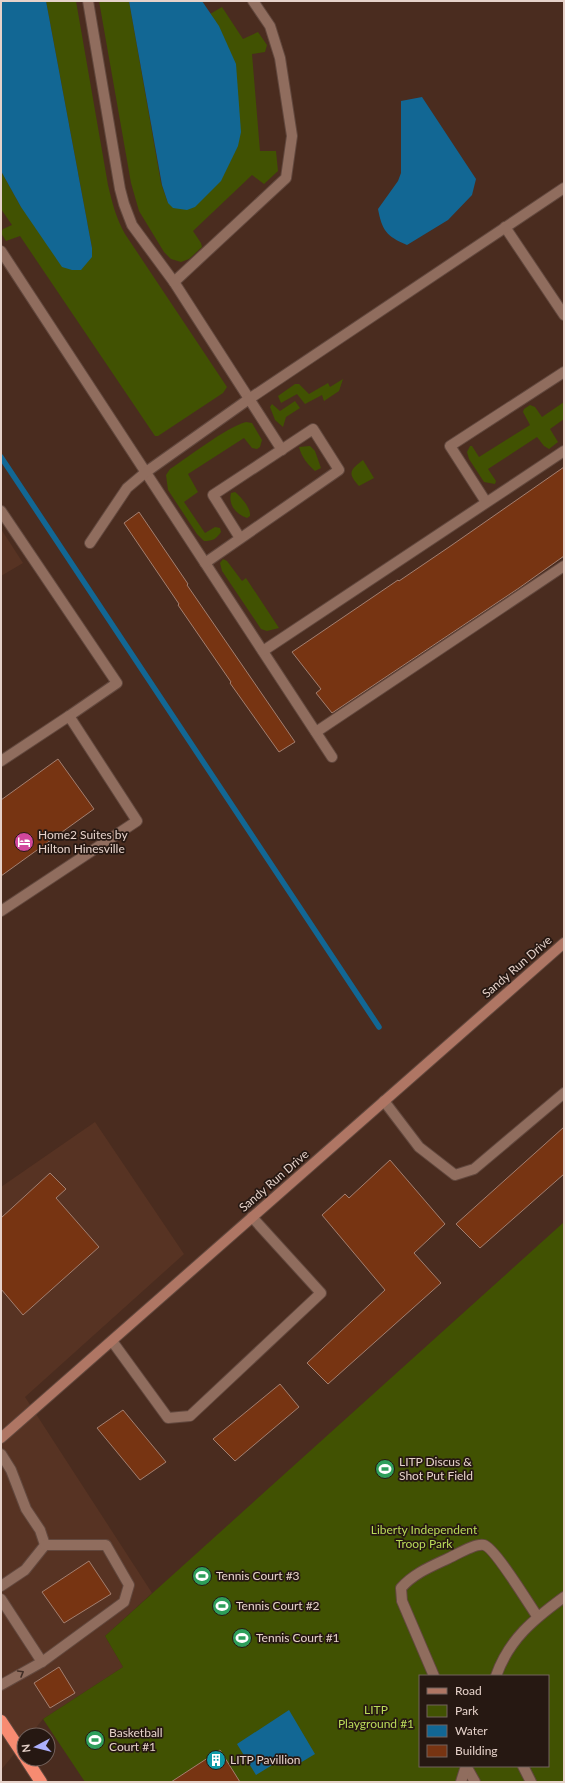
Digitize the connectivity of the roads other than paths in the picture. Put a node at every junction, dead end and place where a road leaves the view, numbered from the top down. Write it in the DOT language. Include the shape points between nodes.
graph roads {
  1 [pos="88,1"];
  2 [pos="253,1"];
  3 [pos="564,188"];
  4 [pos="505,228"];
  5 [pos="1,251"];
  6 [pos="174,282"];
  7 [pos="564,315"];
  8 [pos="564,372"];
  9 [pos="249,399"];
  10 [pos="282,450"];
  11 [pos="564,451"];
  12 [pos="146,472"];
  13 [pos="486,502"];
  14 [pos="1,512"];
  15 [pos="240,538"];
  16 [pos="90,543"];
  17 [pos="205,562"];
  18 [pos="564,566"];
  19 [pos="263,651"];
  20 [pos="69,716"];
  21 [pos="316,732"];
  22 [pos="332,757"];
  23 [pos="1,761"];
  24 [pos="1,911"];
  25 [pos="564,943"];
  26 [pos="564,1093"];
  27 [pos="384,1101"];
  28 [pos="252,1217"];
  29 [pos="112,1341"];
  30 [pos="1,1438"];
  31 [pos="1,1454"];
  32 [pos="45,1545"];
  33 [pos="1,1586"];
  34 [pos="564,1597"];
  35 [pos="1,1599"];
  36 [pos="538,1616"];
  37 [pos="42,1662"];
  38 [pos="434,1675"];
  39 [pos="496,1675"];
  40 [pos="1,1685"];
  41 [pos="1,1721"];
  42 [pos="16,1744"];
  43 [pos="31,1767"];
  44 [pos="466,1767"];
  45 [pos="467,1767"];
  46 [pos="524,1767"];
  47 [pos="41,1782"];
  48 [pos="461,1782"];
  49 [pos="475,1782"];
  50 [pos="532,1782"];
  1 -- 6 [label="lane" via="124,204 132,225"];
  2 -- 6 [label="lane" via="270,26 280,58 292,136 286,178"];
  3 -- 4 [label="lane"];
  4 -- 7 [label="lane"];
  4 -- 9 [label="lane"];
  5 -- 12 [label="lane"];
  6 -- 9 [label="lane"];
  8 -- 13 [label="lane" via="450,446"];
  9 -- 10 [label="lane"];
  9 -- 12 [label="lane"];
  10 -- 15 [label="lane" via="213,495"];
  10 -- 15 [label="lane" via="313,429 339,470"];
  11 -- 13 [label="lane"];
  12 -- 16 [label="lane" via="127,488"];
  12 -- 17 [label="lane"];
  13 -- 19 [label="lane"];
  14 -- 20 [label="lane" via="117,683"];
  15 -- 17 [label="lane"];
  17 -- 19 [label="lane"];
  18 -- 21 [label="lane"];
  19 -- 21 [label="lane"];
  20 -- 23 [label="lane"];
  20 -- 24 [label="lane" via="137,821"];
  21 -- 22 [label="lane"];
  25 -- 27 [label="street, Sandy Run Drive"];
  26 -- 27 [label="lane" via="474,1169 455,1175 419,1148"];
  27 -- 28 [label="street, Sandy Run Drive"];
  28 -- 29 [label="street, Sandy Run Drive"];
  28 -- 29 [label="lane" via="321,1293 190,1416 168,1418"];
  29 -- 30 [label="street, Sandy Run Drive"];
  31 -- 32 [label="lane" via="11,1470 26,1509 40,1530"];
  32 -- 33 [label="lane" via="25,1570"];
  32 -- 37 [label="lane" via="106,1544 129,1585 124,1602"];
  34 -- 36 [label="lane"];
  35 -- 37 [label="lane"];
  36 -- 38 [label="lane" via="498,1557 484,1545 457,1554 409,1579 401,1588 402,1601"];
  36 -- 39 [label="lane" via="515,1642"];
  40 -- 37 [label="lane, one-way"];
  41 -- 42 [label="highway"];
  43 -- 47 [label="highway"];
  44 -- 48 [label="lane"];
  45 -- 49 [label="lane"];
  46 -- 50 [label="lane"];
}
